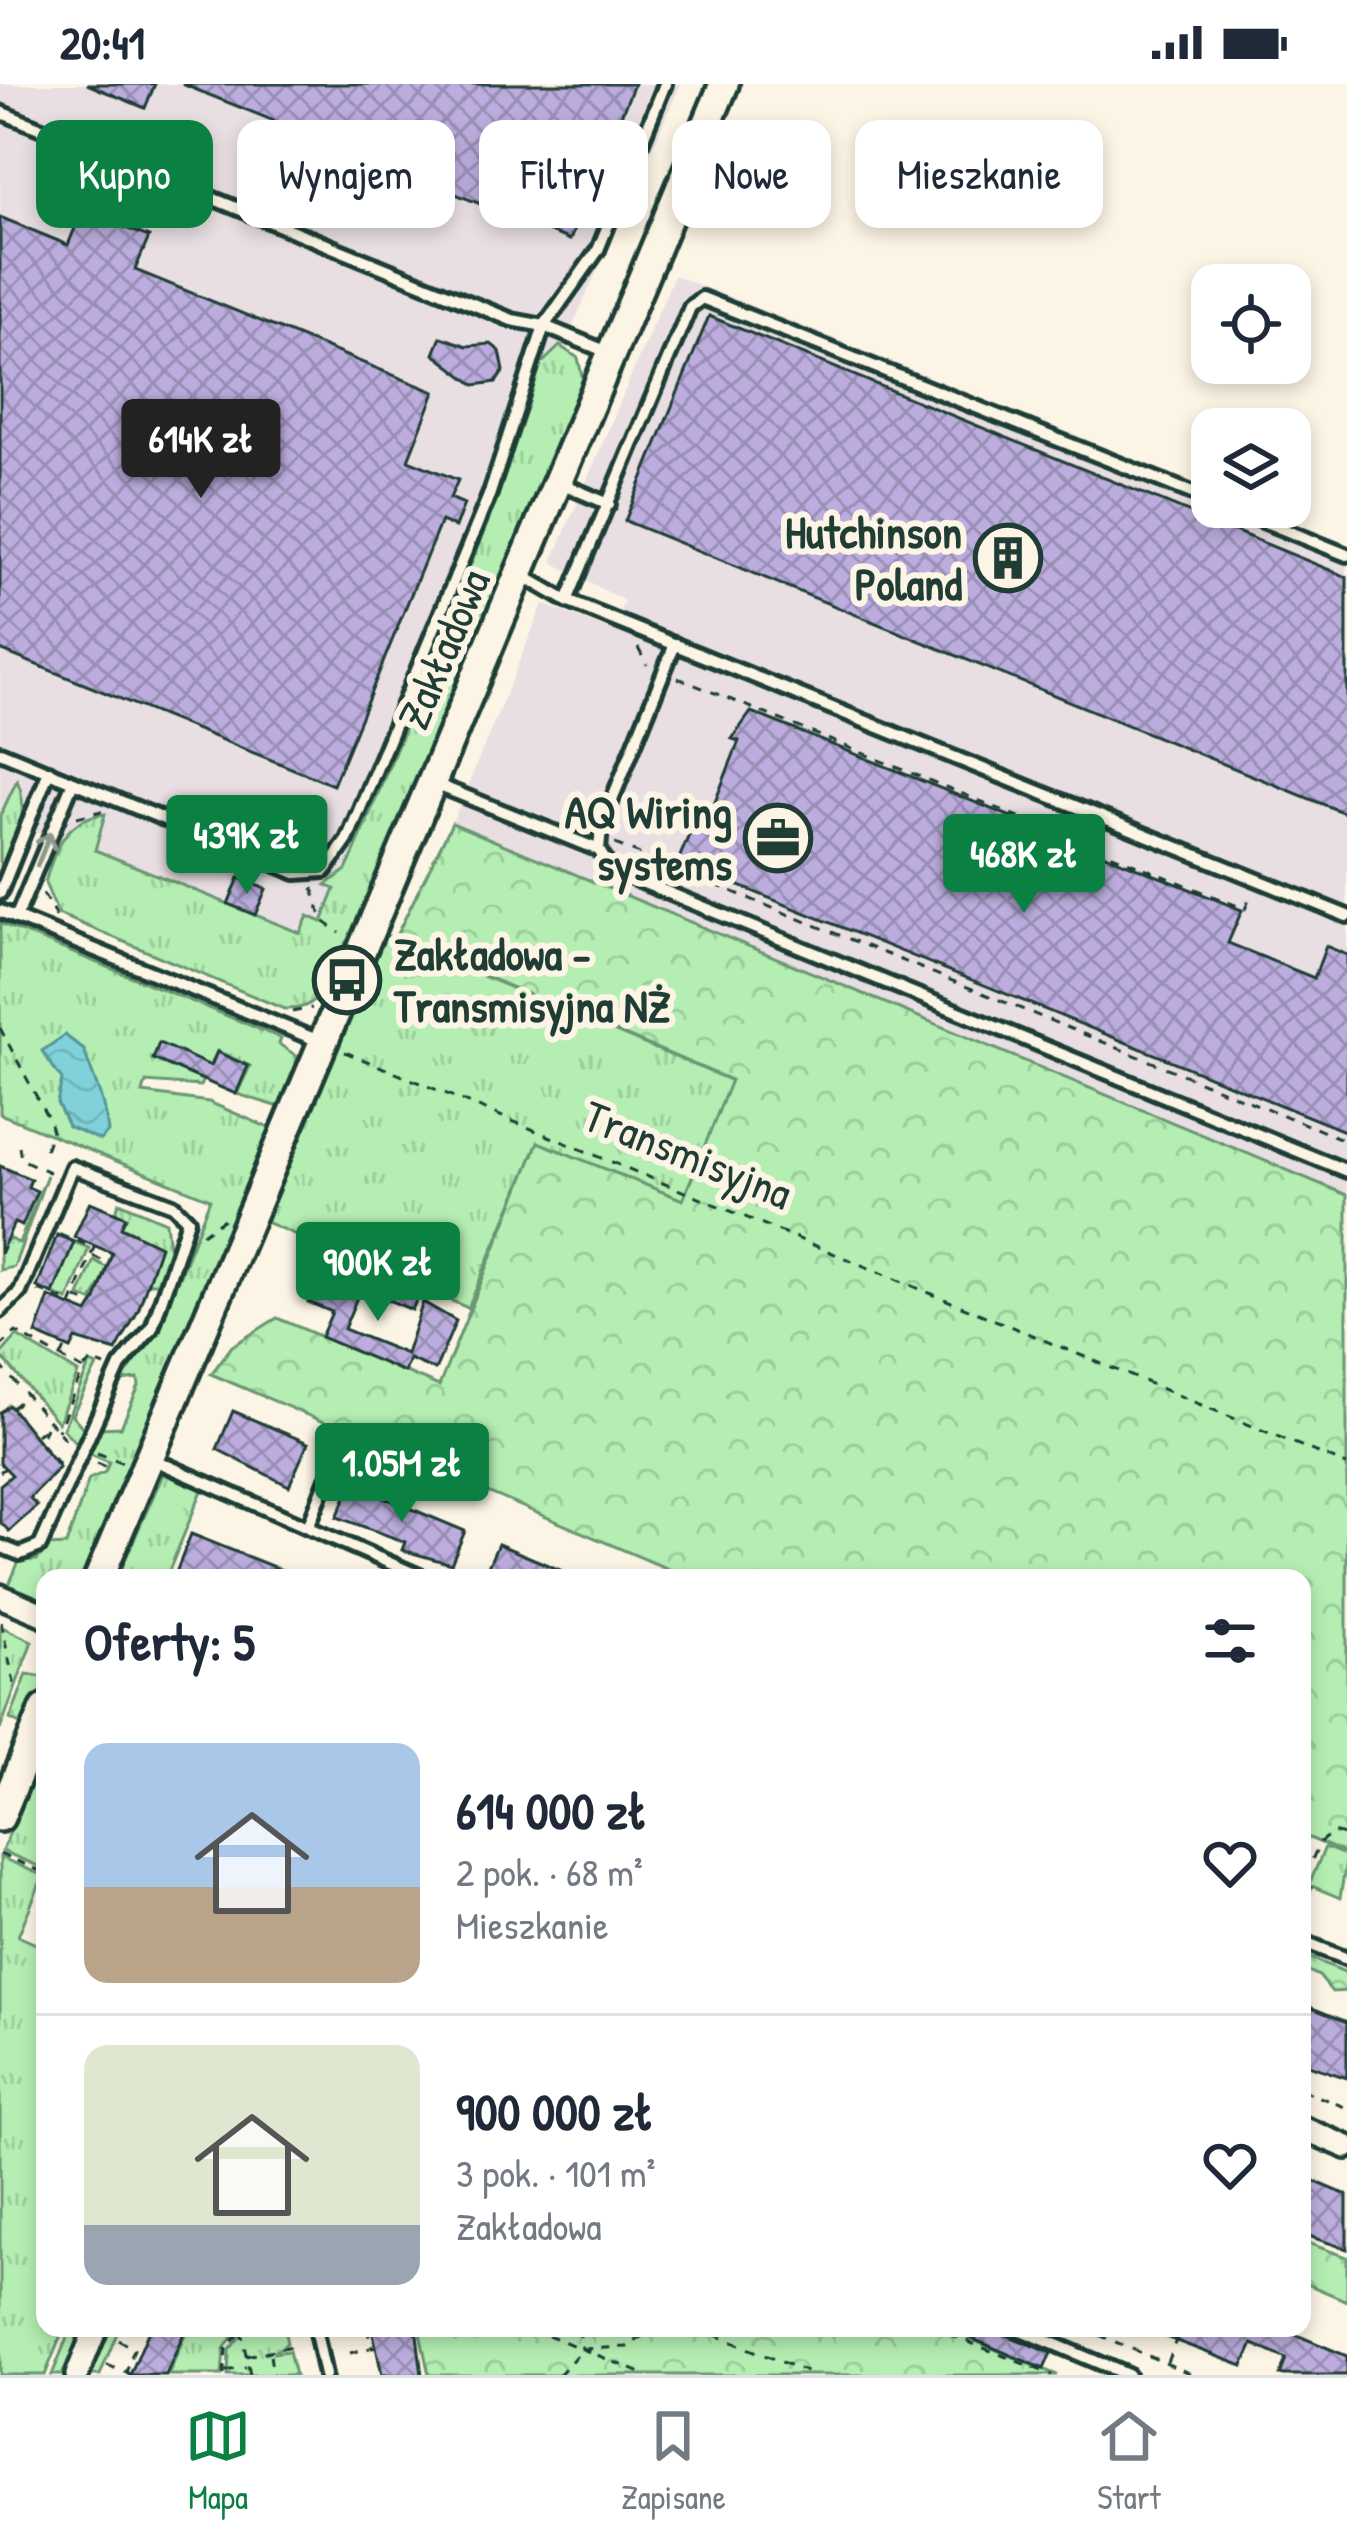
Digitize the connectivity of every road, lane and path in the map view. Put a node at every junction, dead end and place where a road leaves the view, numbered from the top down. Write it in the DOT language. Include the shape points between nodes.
graph roads {
  1 [pos="664,84"];
  2 [pos="724,84"];
  3 [pos="0,112"];
  4 [pos="544,326"];
  5 [pos="612,353"];
  6 [pos="557,482"];
  7 [pos="1191,492"];
  8 [pos="609,504"];
  9 [pos="1280,528"];
  10 [pos="1347,555"];
  11 [pos="520,574"];
  12 [pos="567,601"];
  13 [pos="630,626"];
  14 [pos="675,644"];
  15 [pos="664,672"];
  16 [pos="679,678"];
  17 [pos="673,691"];
  18 [pos="0,752"];
  19 [pos="49,772"];
  20 [pos="73,782"];
  21 [pos="432,783"];
  22 [pos="110,814"];
  23 [pos="72,821"];
  24 [pos="614,838"];
  25 [pos="599,850"];
  26 [pos="43,881"];
  27 [pos="311,883"];
  28 [pos="1253,889"];
  29 [pos="0,893"];
  30 [pos="0,911"];
  31 [pos="1347,916"];
  32 [pos="16,918"];
  33 [pos="67,924"];
  34 [pos="350,937"];
  35 [pos="318,1005"];
  36 [pos="281,1012"];
  37 [pos="0,1028"];
  38 [pos="321,1042"];
  39 [pos="1347,1141"];
  40 [pos="19,1146"];
  41 [pos="43,1155"];
  42 [pos="1347,1171"];
  43 [pos="61,1196"];
  44 [pos="47,1228"];
  45 [pos="91,1256"];
  46 [pos="108,1263"];
  47 [pos="24,1284"];
  48 [pos="72,1302"];
  49 [pos="92,1304"];
  50 [pos="0,1311"];
  51 [pos="66,1346"];
  52 [pos="0,1347"];
  53 [pos="61,1358"];
  54 [pos="0,1365"];
  55 [pos="115,1366"];
  56 [pos="83,1370"];
  57 [pos="26,1395"];
  58 [pos="12,1408"];
  59 [pos="48,1425"];
  60 [pos="58,1431"];
  61 [pos="36,1436"];
  62 [pos="82,1452"];
  63 [pos="146,1463"];
  64 [pos="1347,1465"];
  65 [pos="107,1467"];
  66 [pos="64,1470"];
  67 [pos="356,1472"];
  68 [pos="308,1527"];
  69 [pos="0,1546"];
  70 [pos="103,1569"];
  71 [pos="404,1569"];
  72 [pos="0,1596"];
  73 [pos="36,1611"];
  74 [pos="1,1622"];
  75 [pos="16,1692"];
  76 [pos="36,1731"];
  77 [pos="0,1817"];
  78 [pos="1347,1836"];
  79 [pos="0,1854"];
  80 [pos="1311,1864"];
  81 [pos="36,1869"];
  82 [pos="1311,1945"];
  83 [pos="1347,1960"];
  84 [pos="1311,2094"];
  85 [pos="1347,2108"];
  86 [pos="1311,2132"];
  87 [pos="1347,2147"];
  88 [pos="92,2337"];
  89 [pos="235,2337"];
  90 [pos="243,2337"];
  91 [pos="317,2337"];
  92 [pos="371,2337"];
  93 [pos="553,2337"];
  94 [pos="580,2337"];
  95 [pos="642,2337"];
  96 [pos="720,2337"];
  97 [pos="956,2337"];
  98 [pos="1037,2337"];
  99 [pos="1103,2337"];
  100 [pos="1177,2338"];
  101 [pos="118,2340"];
  102 [pos="292,2346"];
  103 [pos="582,2349"];
  104 [pos="269,2351"];
  105 [pos="350,2353"];
  106 [pos="246,2356"];
  107 [pos="1166,2364"];
  108 [pos="107,2365"];
  109 [pos="248,2366"];
  110 [pos="224,2373"];
  111 [pos="128,2374"];
  112 [pos="77,2375"];
  113 [pos="250,2375"];
  114 [pos="273,2375"];
  115 [pos="325,2375"];
  116 [pos="559,2375"];
  117 [pos="646,2375"];
  118 [pos="814,2375"];
  119 [pos="1052,2375"];
  120 [pos="1128,2375"];
  121 [pos="1194,2375"];
  1 -- 4 [label="lane" via="598,250"];
  2 -- 5 [label="street, Zakładowa"];
  3 -- 4 [label="lane" via="512,320"];
  4 -- 5 [label="lane"];
  4 -- 20 [label="lane" via="490,493 347,839 325,871 296,873"];
  5 -- 6 [label="street, Zakładowa"];
  6 -- 8 [label="lane"];
  6 -- 11 [label="street, Zakładowa"];
  7 -- 8 [label="lane" via="703,298 690,308"];
  8 -- 12 [label="lane"];
  9 -- 10 [label="lane"];
  11 -- 12 [label="lane"];
  11 -- 21 [label="street, Zakładowa"];
  12 -- 13 [label="lane"];
  13 -- 14 [label="lane"];
  13 -- 15 [label="path" via="625,639 644,664"];
  14 -- 15 [label="lane"];
  14 -- 31 [label="lane"];
  15 -- 16 [label="path"];
  15 -- 25 [label="lane" via="601,827"];
  16 -- 17 [label="path"];
  16 -- 28 [label="path" via="1245,909"];
  18 -- 19 [label="lane"];
  19 -- 20 [label="lane"];
  19 -- 29 [label="lane"];
  32 -- 20 [label="lane, one-way"];
  21 -- 25 [label="lane"];
  21 -- 38 [label="street, Zakładowa"];
  22 -- 23 [label="path"];
  24 -- 39 [label="path"];
  25 -- 42 [label="lane" via="625,877"];
  26 -- 33 [label="path" via="47,905"];
  27 -- 34 [label="path" via="322,920"];
  30 -- 32 [label="lane"];
  32 -- 38 [label="lane"];
  35 -- 36 [label="path"];
  37 -- 41 [label="path" via="49,1120"];
  38 -- 63 [label="street, Zakładowa"];
  38 -- 64 [label="path, Transmisyjna"];
  40 -- 43 [label="path" via="21,1159 49,1170 49,1191"];
  43 -- 44 [label="lane"];
  43 -- 55 [label="lane" via="72,1167 173,1205 188,1220 152,1328"];
  44 -- 45 [label="path" via="95,1246"];
  44 -- 47 [label="lane"];
  45 -- 46 [label="path"];
  45 -- 48 [label="path"];
  47 -- 48 [label="path"];
  47 -- 50 [label="lane"];
  48 -- 49 [label="path"];
  51 -- 53 [label="path"];
  52 -- 53 [label="path" via="16,1332"];
  53 -- 56 [label="path"];
  54 -- 57 [label="path"];
  55 -- 56 [label="path" via="92,1360"];
  55 -- 62 [label="lane"];
  56 -- 60 [label="path"];
  57 -- 58 [label="path"];
  57 -- 59 [label="path"];
  59 -- 60 [label="path"];
  59 -- 61 [label="path"];
  59 -- 66 [label="path" via="40,1442"];
  60 -- 62 [label="path"];
  62 -- 63 [label="path"];
  62 -- 65 [label="path"];
  62 -- 69 [label="lane" via="40,1546 20,1554"];
  63 -- 68 [label="lane"];
  63 -- 70 [label="street, Zakładowa"];
  67 -- 68 [label="lane" via="327,1479"];
  68 -- 71 [label="lane"];
  72 -- 73 [label="street"];
  74 -- 75 [label="path"];
  76 -- 77 [label="street"];
  78 -- 80 [label="path" via="1333,1832"];
  79 -- 81 [label="path"];
  82 -- 83 [label="lane"];
  84 -- 85 [label="path"];
  86 -- 87 [label="street"];
  88 -- 112 [label="street"];
  89 -- 110 [label="path"];
  90 -- 106 [label="path"];
  91 -- 115 [label="lane"];
  92 -- 105 [label="path" via="374,2348"];
  93 -- 103 [label="path"];
  94 -- 103 [label="path"];
  95 -- 103 [label="path" via="627,2347"];
  96 -- 118 [label="path"];
  97 -- 119 [label="path"];
  98 -- 120 [label="lane"];
  99 -- 107 [label="path"];
  100 -- 107 [label="path"];
  101 -- 111 [label="path" via="134,2349"];
  102 -- 104 [label="path"];
  103 -- 116 [label="path"];
  103 -- 117 [label="path"];
  104 -- 106 [label="path"];
  104 -- 114 [label="path"];
  106 -- 109 [label="path"];
  107 -- 121 [label="path"];
  108 -- 111 [label="path"];
  109 -- 110 [label="path"];
  109 -- 113 [label="path"];
}
